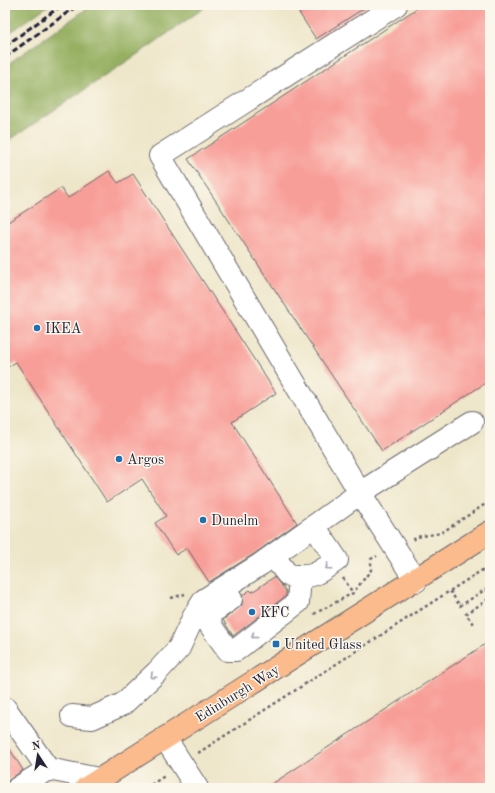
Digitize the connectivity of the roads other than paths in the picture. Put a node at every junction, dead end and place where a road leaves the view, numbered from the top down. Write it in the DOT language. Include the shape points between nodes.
graph roads {
  1 [pos="396,5"];
  2 [pos="472,422"];
  3 [pos="360,493"];
  4 [pos="314,526"];
  5 [pos="490,532"];
  6 [pos="276,561"];
  7 [pos="300,577"];
  8 [pos="416,580"];
  9 [pos="5,708"];
  10 [pos="72,716"];
  11 [pos="165,738"];
  12 [pos="48,769"];
  13 [pos="92,783"];
  14 [pos="18,788"];
  15 [pos="197,788"];
  1 -- 3 [label="lane" via="160,156"];
  2 -- 3 [label="lane"];
  3 -- 4 [label="lane"];
  3 -- 8 [label="lane"];
  4 -- 6 [label="lane"];
  4 -- 7 [label="lane, one-way" via="337,560 319,572"];
  5 -- 8 [label="highway, Edinburgh Way"];
  6 -- 7 [label="lane" via="288,575"];
  7 -- 6 [label="lane, one-way" via="298,602 236,650 228,650 210,625 211,613"];
  6 -- 10 [label="lane, one-way" via="204,600 180,648 122,704 92,718"];
  8 -- 11 [label="highway, Edinburgh Way"];
  9 -- 12 [label="lane"];
  11 -- 13 [label="highway, Edinburgh Way"];
  11 -- 15 [label="lane"];
  12 -- 13 [label="lane"];
  12 -- 14 [label="lane"];
}
